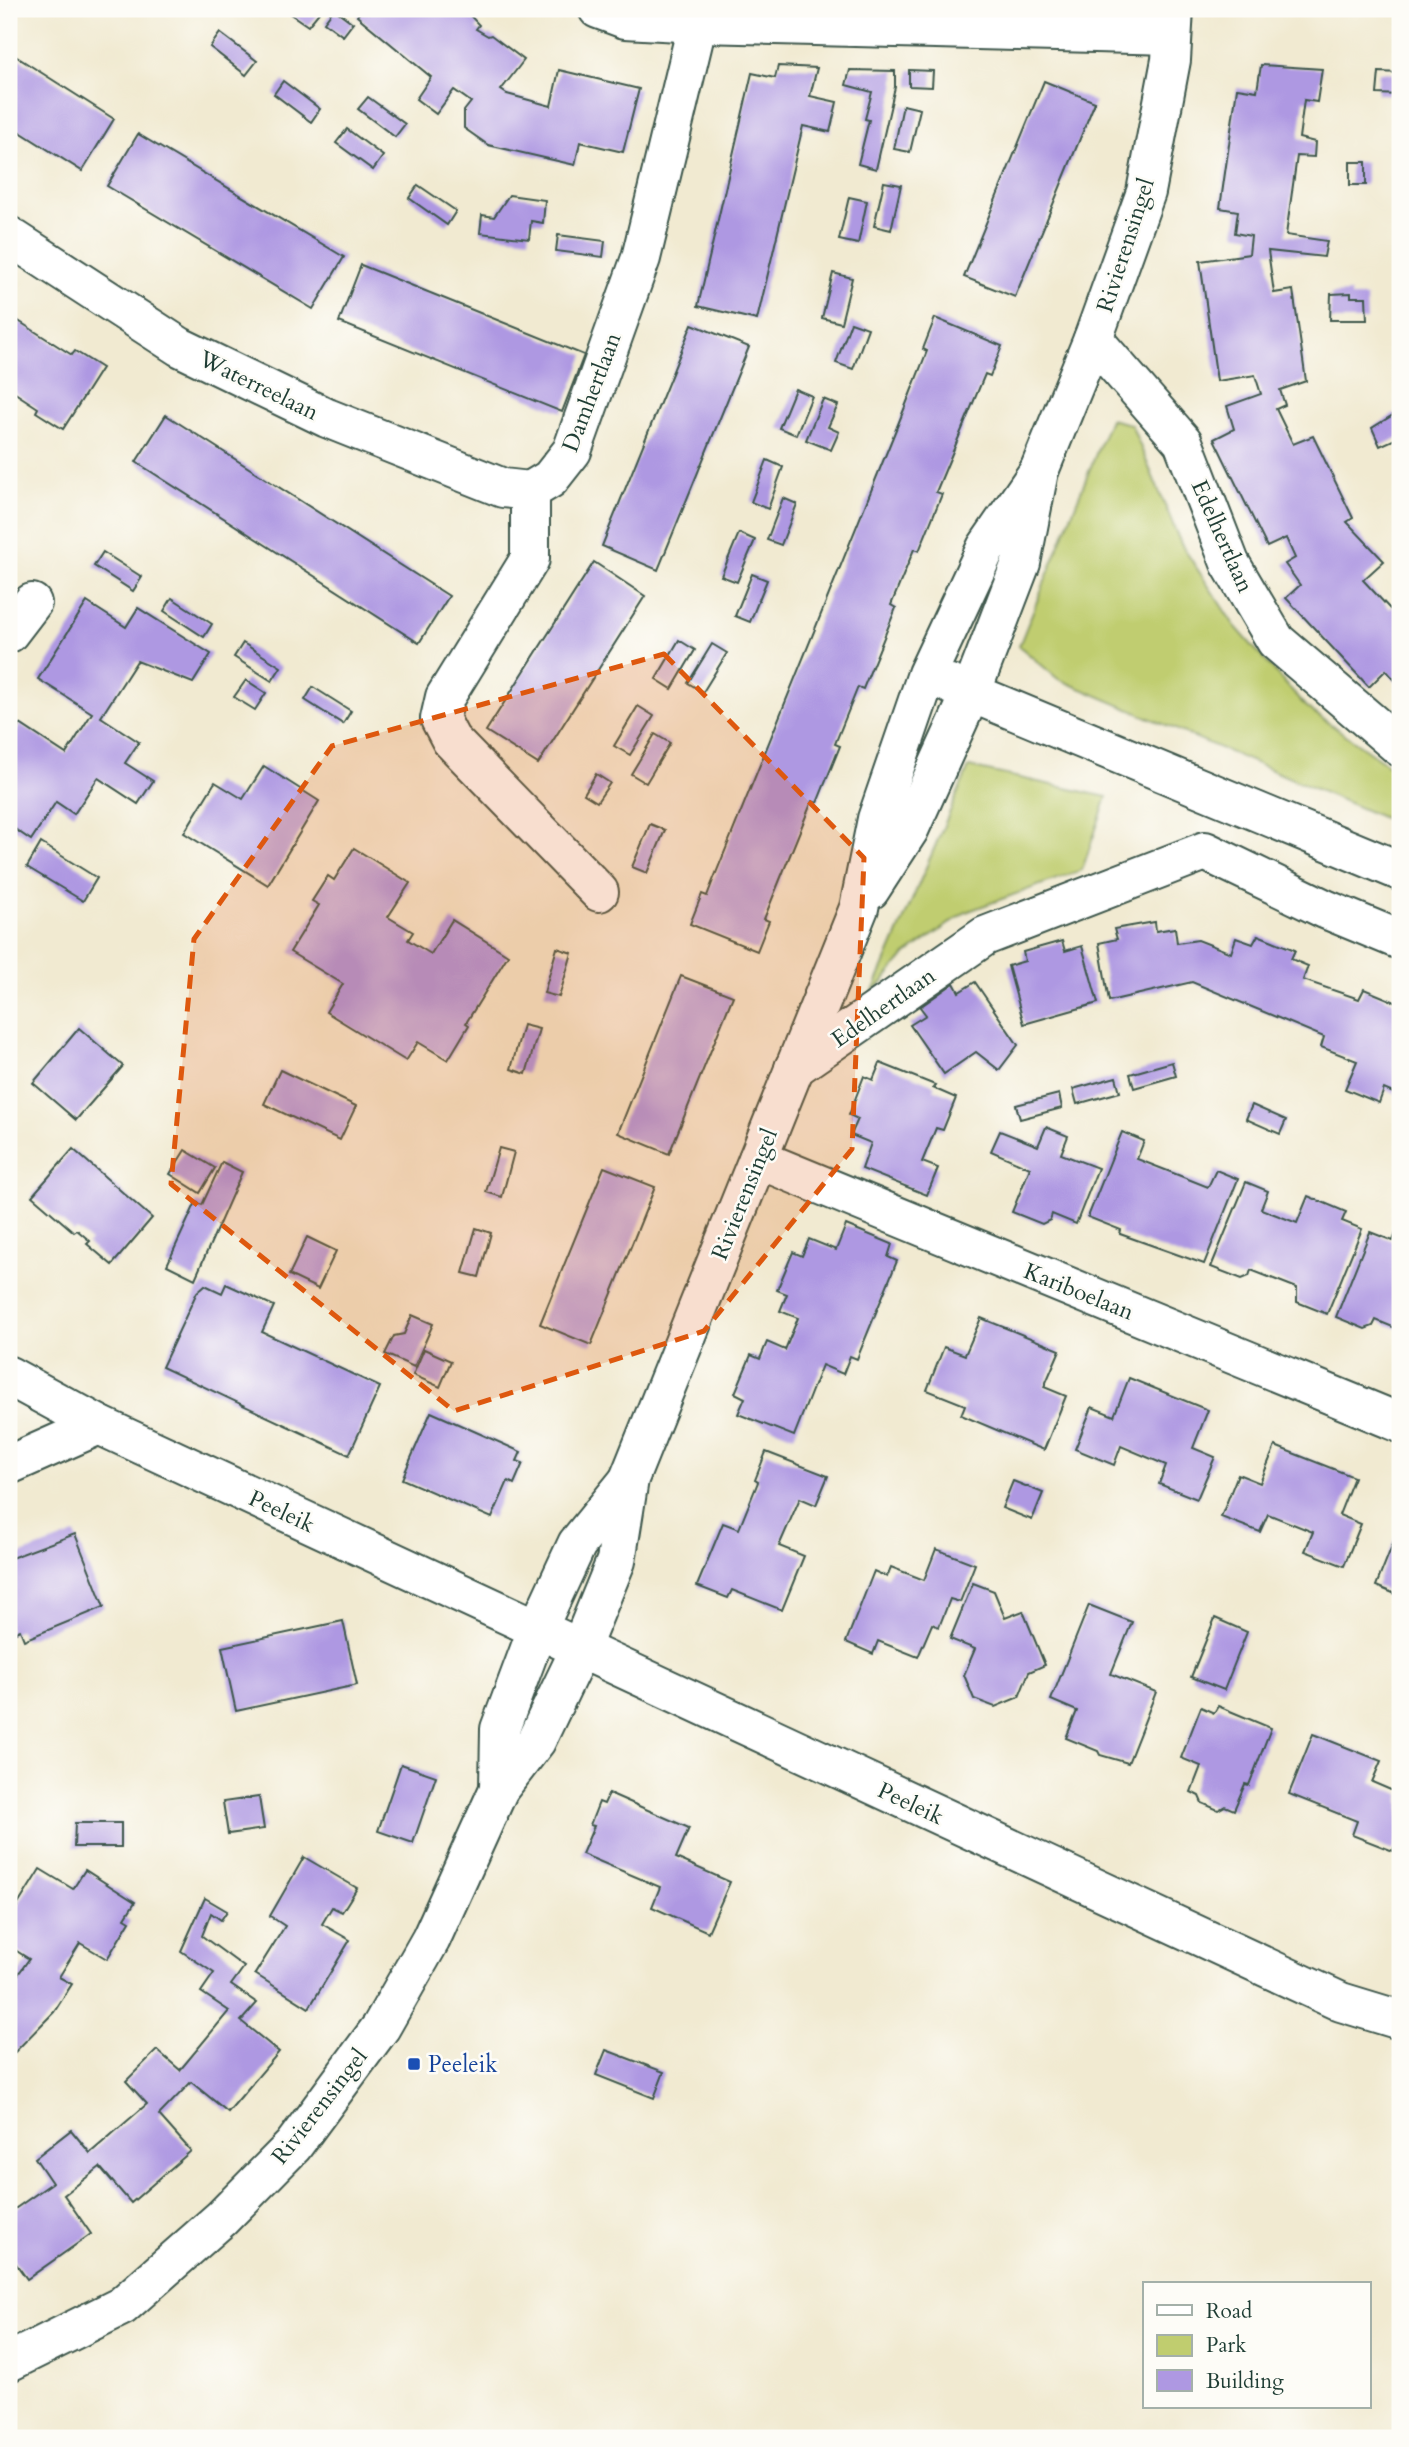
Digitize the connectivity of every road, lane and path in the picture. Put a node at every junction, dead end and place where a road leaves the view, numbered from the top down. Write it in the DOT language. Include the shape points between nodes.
graph roads {
  1 [pos="598,9"];
  2 [pos="700,16"];
  3 [pos="1173,22"];
  4 [pos="9,236"];
  5 [pos="1093,339"];
  6 [pos="1039,471"];
  7 [pos="530,491"];
  8 [pos="32,603"];
  9 [pos="9,633"];
  10 [pos="927,674"];
  11 [pos="971,693"];
  12 [pos="1400,747"];
  13 [pos="1189,786"];
  14 [pos="1205,850"];
  15 [pos="1400,871"];
  16 [pos="599,892"];
  17 [pos="859,908"];
  18 [pos="1400,940"];
  19 [pos="794,1068"];
  20 [pos="758,1158"];
  21 [pos="9,1376"];
  22 [pos="1400,1423"];
  23 [pos="99,1425"];
  24 [pos="9,1465"];
  25 [pos="629,1479"];
  26 [pos="537,1630"];
  27 [pos="580,1649"];
  28 [pos="499,1789"];
  29 [pos="1400,2020"];
  30 [pos="9,2362"];
  1 -- 2 [label="street" via="625,19"];
  2 -- 3 [label="street"];
  2 -- 7 [label="street, Damhertlaan" via="641,258 572,451 550,479"];
  3 -- 5 [label="street, Rivierensingel" via="1171,60 1146,192"];
  4 -- 7 [label="street, Waterreelaan" via="180,347 327,418 503,488"];
  5 -- 6 [label="street, Rivierensingel"];
  5 -- 12 [label="street, Edelhertlaan" via="1183,442 1230,563 1276,641"];
  6 -- 10 [label="street, Rivierensingel" via="986,548"];
  6 -- 11 [label="street, Rivierensingel" via="1021,562"];
  7 -- 16 [label="street" via="530,559 445,697 440,719 451,740"];
  8 -- 9 [label="street"];
  10 -- 11 [label="street"];
  10 -- 17 [label="street, Rivierensingel" via="877,819"];
  11 -- 13 [label="street"];
  11 -- 17 [label="street, Rivierensingel" via="909,830"];
  13 -- 14 [label="street"];
  13 -- 15 [label="street"];
  14 -- 18 [label="street"];
  14 -- 19 [label="street, Edelhertlaan" via="985,936"];
  17 -- 19 [label="street, Rivierensingel"];
  19 -- 20 [label="street, Rivierensingel"];
  20 -- 22 [label="street, Kariboelaan"];
  20 -- 25 [label="street, Rivierensingel"];
  21 -- 23 [label="street, Peeleik"];
  23 -- 24 [label="street"];
  23 -- 26 [label="street, Peeleik"];
  25 -- 26 [label="street, Rivierensingel" via="577,1544"];
  25 -- 27 [label="street, Rivierensingel" via="615,1561"];
  26 -- 27 [label="street, Peeleik"];
  26 -- 28 [label="street, Rivierensingel" via="500,1729"];
  27 -- 28 [label="street, Rivierensingel" via="536,1741"];
  27 -- 29 [label="street, Peeleik" via="1341,2002"];
  28 -- 30 [label="street, Rivierensingel" via="431,1939 387,2016 293,2146 222,2218 122,2306"];
}
